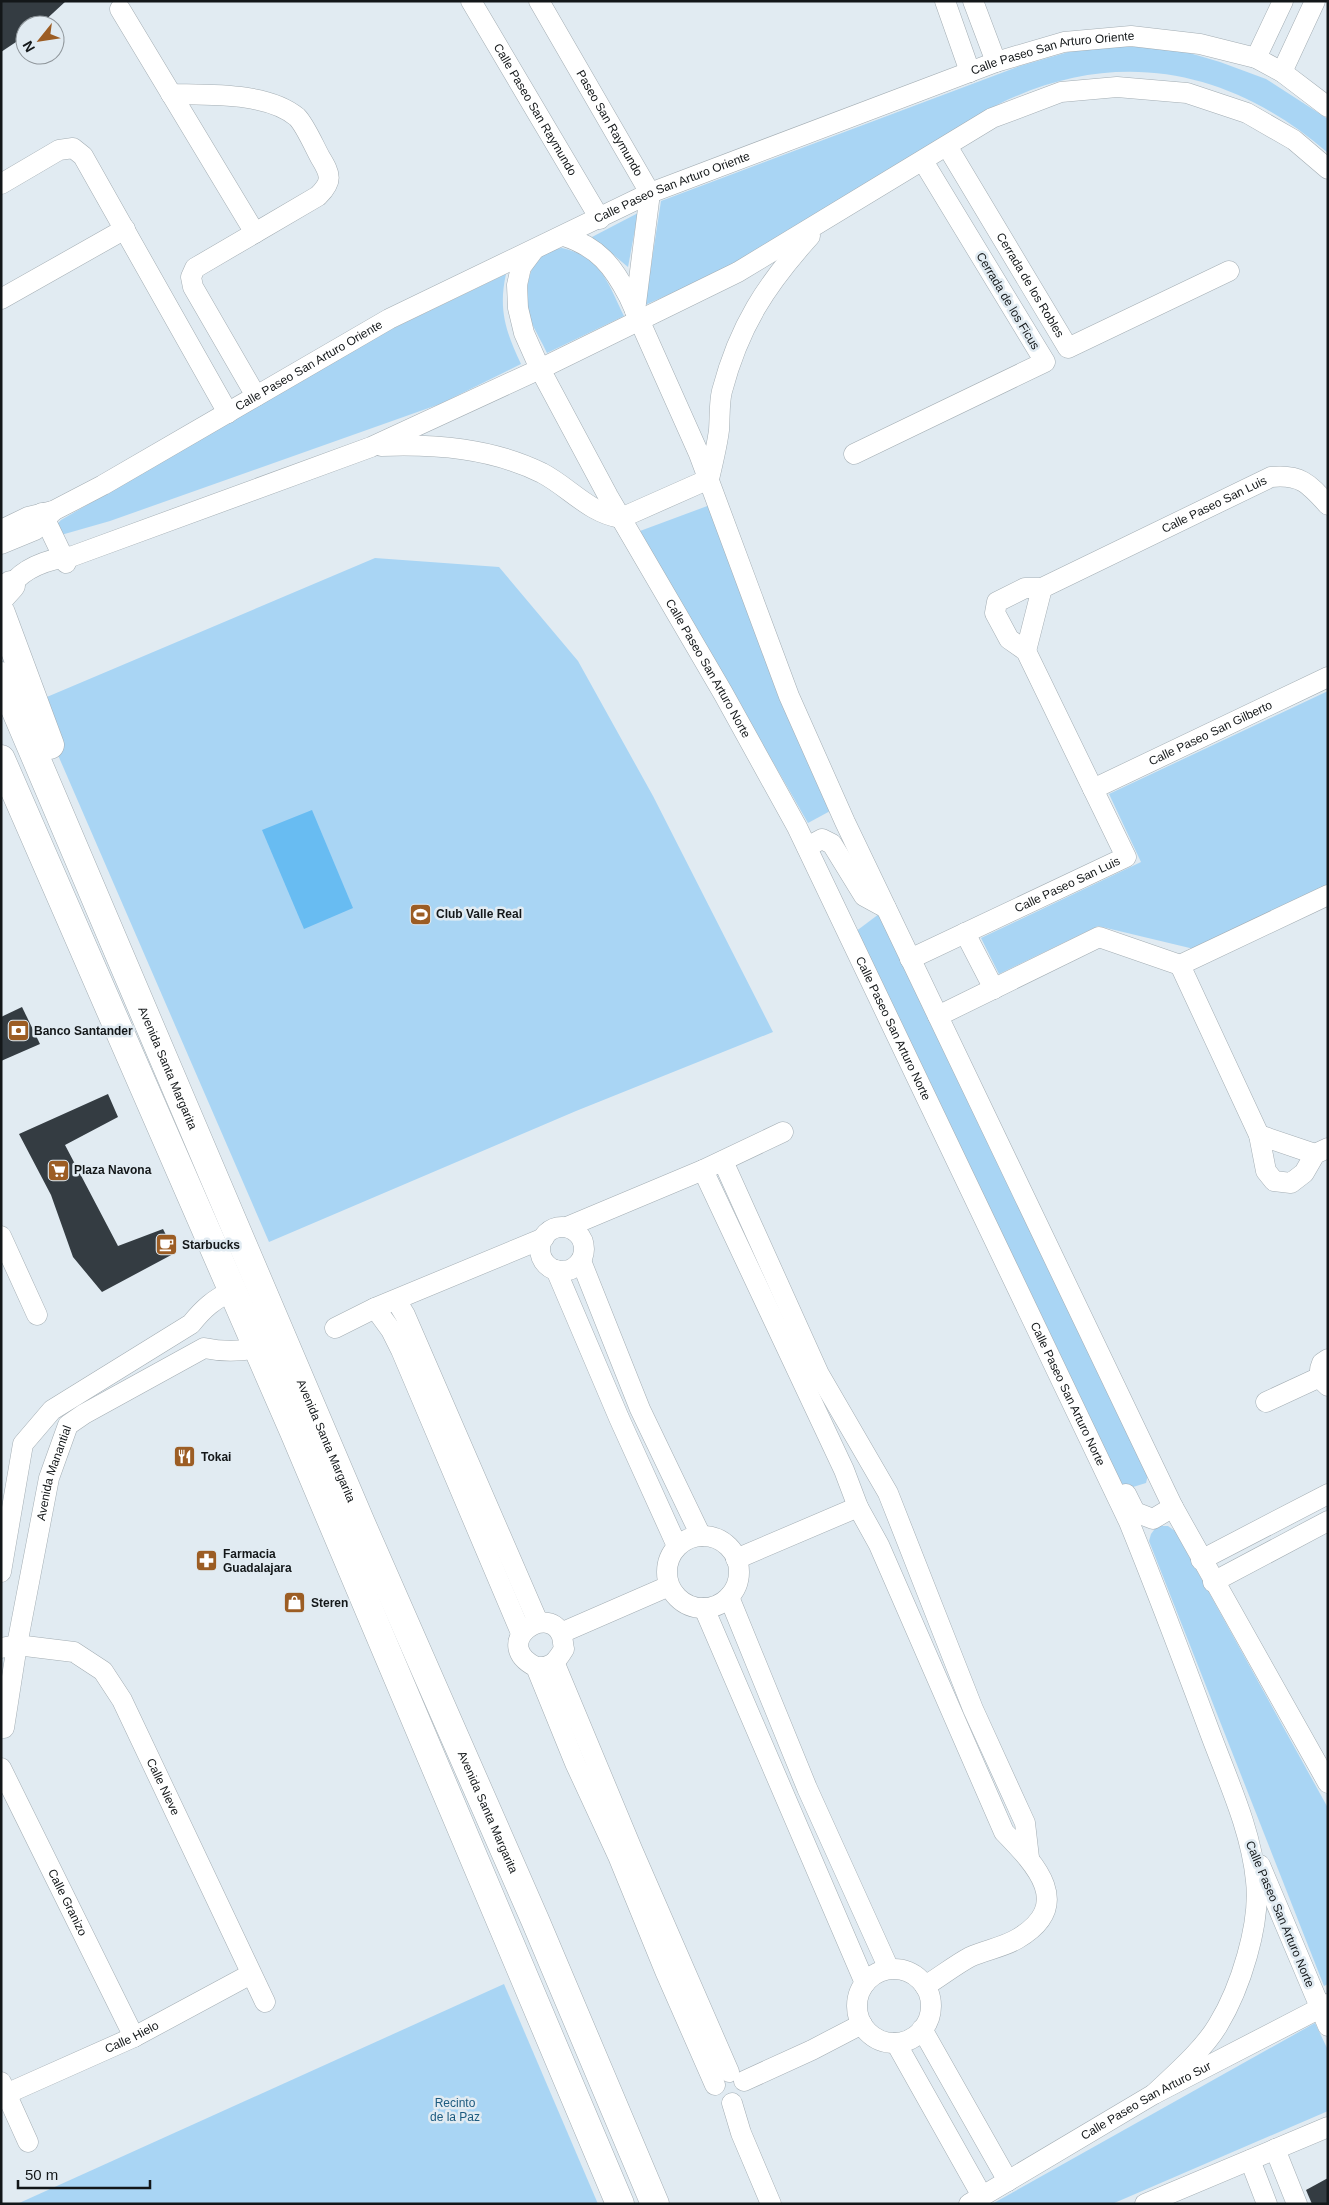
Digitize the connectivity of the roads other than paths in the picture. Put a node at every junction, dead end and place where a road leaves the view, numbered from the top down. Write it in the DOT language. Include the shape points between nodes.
graph roads {
  1 [pos="471,1"];
  2 [pos="539,1"];
  3 [pos="945,1"];
  4 [pos="974,1"];
  5 [pos="1283,1"];
  6 [pos="1315,1"];
  7 [pos="120,9"];
  8 [pos="1256,58"];
  9 [pos="996,62"];
  10 [pos="970,72"];
  11 [pos="1282,72"];
  12 [pos="171,94"];
  13 [pos="1328,107"];
  14 [pos="947,146"];
  15 [pos="923,160"];
  16 [pos="1328,169"];
  17 [pos="1,184"];
  18 [pos="650,193"];
  19 [pos="600,219"];
  20 [pos="823,222"];
  21 [pos="125,229"];
  22 [pos="255,233"];
  23 [pos="564,236"];
  24 [pos="533,251"];
  25 [pos="1229,271"];
  26 [pos="1,299"];
  27 [pos="638,316"];
  28 [pos="540,369"];
  29 [pos="256,396"];
  30 [pos="228,412"];
  31 [pos="371,446"];
  32 [pos="854,454"];
  33 [pos="709,479"];
  34 [pos="1328,505"];
  35 [pos="47,515"];
  36 [pos="621,518"];
  37 [pos="1,530"];
  38 [pos="1,544"];
  39 [pos="68,559"];
  40 [pos="1042,588"];
  41 [pos="6,591"];
  42 [pos="1,613"];
  43 [pos="1026,651"];
  44 [pos="1,676"];
  45 [pos="1328,677"];
  46 [pos="1,759"];
  47 [pos="1094,789"];
  48 [pos="27,819"];
  49 [pos="807,847"];
  50 [pos="76,852"];
  51 [pos="88,879"];
  52 [pos="1328,895"];
  53 [pos="886,908"];
  54 [pos="965,933"];
  55 [pos="910,959"];
  56 [pos="1180,965"];
  57 [pos="994,989"];
  58 [pos="938,1016"];
  59 [pos="783,1132"];
  60 [pos="1258,1135"];
  61 [pos="1321,1151"];
  62 [pos="723,1161"];
  63 [pos="704,1170"];
  64 [pos="567,1227"];
  65 [pos="1,1236"];
  66 [pos="544,1238"];
  67 [pos="581,1261"];
  68 [pos="7,1264"];
  69 [pos="556,1270"];
  70 [pos="232,1291"];
  71 [pos="396,1300"];
  72 [pos="376,1308"];
  73 [pos="37,1315"];
  74 [pos="335,1328"];
  75 [pos="257,1348"];
  76 [pos="797,1349"];
  77 [pos="1325,1374"];
  78 [pos="300,1378"];
  79 [pos="83,1390"];
  80 [pos="1266,1402"];
  81 [pos="95,1408"];
  82 [pos="640,1409"];
  83 [pos="619,1418"];
  84 [pos="294,1432"];
  85 [pos="1095,1451"];
  86 [pos="874,1470"];
  87 [pos="848,1482"];
  88 [pos="467,1483"];
  89 [pos="1328,1494"];
  90 [pos="1173,1506"];
  91 [pos="858,1507"];
  92 [pos="896,1517"];
  93 [pos="360,1522"];
  94 [pos="1328,1522"];
  95 [pos="870,1528"];
  96 [pos="701,1536"];
  97 [pos="677,1546"];
  98 [pos="736,1559"];
  99 [pos="1201,1560"];
  100 [pos="1,1572"];
  101 [pos="1213,1582"];
  102 [pos="669,1586"];
  103 [pos="729,1596"];
  104 [pos="704,1608"];
  105 [pos="530,1627"];
  106 [pos="561,1633"];
  107 [pos="9,1646"];
  108 [pos="546,1666"];
  109 [pos="964,1713"];
  110 [pos="2,1731"];
  111 [pos="1,1768"];
  112 [pos="1328,1783"];
  113 [pos="807,1788"];
  114 [pos="785,1797"];
  115 [pos="1245,1829"];
  116 [pos="888,1969"];
  117 [pos="251,1974"];
  118 [pos="865,1983"];
  119 [pos="925,1986"];
  120 [pos="266,2002"];
  121 [pos="1324,2006"];
  122 [pos="862,2024"];
  123 [pos="1328,2026"];
  124 [pos="922,2029"];
  125 [pos="134,2037"];
  126 [pos="896,2043"];
  127 [pos="729,2079"];
  128 [pos="4,2088"];
  129 [pos="1154,2094"];
  130 [pos="1328,2127"];
  131 [pos="28,2142"];
  132 [pos="1275,2149"];
  133 [pos="1250,2160"];
  134 [pos="1008,2181"];
  135 [pos="976,2200"];
  136 [pos="620,2204"];
  137 [pos="655,2204"];
  138 [pos="771,2204"];
  139 [pos="1145,2204"];
  140 [pos="1267,2204"];
  141 [pos="1297,2204"];
  1 -- 19 [label="street, Calle Paseo San Raymundo"];
  2 -- 18 [label="street, Paseo San Raymundo"];
  3 -- 10 [label="street"];
  4 -- 9 [label="street"];
  5 -- 8 [label="street"];
  6 -- 11 [label="street"];
  7 -- 12 [label="street"];
  8 -- 9 [label="street, Calle Paseo San Arturo Oriente" via="1200,44 1131,36 1064,42"];
  8 -- 11 [label="street, Calle Paseo San Arturo Oriente"];
  9 -- 10 [label="street, Calle Paseo San Arturo Oriente"];
  10 -- 18 [label="street, Calle Paseo San Arturo Oriente"];
  11 -- 13 [label="street, Calle Paseo San Arturo Oriente"];
  12 -- 22 [label="street"];
  12 -- 22 [label="street" via="225,96 277,104 298,118 329,172 328,186 318,196"];
  14 -- 15 [label="street"];
  14 -- 16 [label="street" via="992,118 1061,92 1117,88 1187,94 1247,112 1294,140"];
  14 -- 25 [label="street, Cerrada de los Robles" via="1068,348"];
  15 -- 20 [label="street"];
  15 -- 32 [label="street, Cerrada de los Ficus" via="1045,362"];
  17 -- 21 [label="street" via="59,150 73,148 84,156"];
  18 -- 19 [label="street, Calle Paseo San Arturo Oriente"];
  18 -- 27 [label="street"];
  19 -- 23 [label="street, Calle Paseo San Arturo Oriente"];
  20 -- 27 [label="street" via="738,272"];
  20 -- 33 [label="street" via="778,273 744,326 722,393 719,430"];
  21 -- 26 [label="street"];
  21 -- 30 [label="street"];
  22 -- 29 [label="street" via="195,268 191,277 193,287"];
  23 -- 24 [label="street, Calle Paseo San Arturo Oriente"];
  23 -- 27 [label="street" via="582,242 600,255 619,278"];
  24 -- 28 [label="street, Calle Paseo San Arturo Norte" via="521,267 517,285 518,308 524,333"];
  24 -- 29 [label="street, Calle Paseo San Arturo Oriente" via="389,319"];
  27 -- 28 [label="street"];
  27 -- 33 [label="street"];
  28 -- 31 [label="street"];
  28 -- 36 [label="street, Calle Paseo San Arturo Norte"];
  29 -- 30 [label="street, Calle Paseo San Arturo Oriente"];
  30 -- 35 [label="street, Calle Paseo San Arturo Oriente"];
  31 -- 36 [label="street" via="447,446 493,456 541,473 592,509"];
  31 -- 39 [label="street"];
  33 -- 36 [label="street"];
  33 -- 53 [label="street" via="789,696"];
  34 -- 40 [label="street, Calle Paseo San Luis" via="1300,479 1271,477"];
  35 -- 37 [label="street, Calle Paseo San Arturo Oriente" via="28,517"];
  35 -- 38 [label="street, Calle Paseo San Arturo Oriente" via="35,530"];
  35 -- 39 [label="street"];
  36 -- 49 [label="street, Calle Paseo San Arturo Norte" via="723,693"];
  39 -- 41 [label="street" via="54,558 21,573"];
  40 -- 43 [label="street"];
  40 -- 43 [label="street, Calle Paseo San Luis" via="1025,588 1002,598 995,607 1009,639"];
  42 -- 50 [label="main road" via="76,815"];
  43 -- 47 [label="street, Calle Paseo San Luis"];
  44 -- 50 [label="main road, Avenida Santa Margarita"];
  45 -- 47 [label="street, Calle Paseo San Gilberto"];
  46 -- 48 [label="main road"];
  47 -- 54 [label="street, Calle Paseo San Luis" via="1126,857"];
  48 -- 51 [label="main road" via="39,830 66,880 72,884"];
  48 -- 70 [label="main road"];
  49 -- 53 [label="street" via="822,839 832,844 864,896"];
  49 -- 85 [label="street, Calle Paseo San Arturo Norte"];
  50 -- 51 [label="main road, Avenida Santa Margarita"];
  51 -- 78 [label="main road, Avenida Santa Margarita"];
  52 -- 56 [label="street"];
  53 -- 55 [label="street"];
  54 -- 55 [label="street, Calle Paseo San Luis"];
  54 -- 57 [label="street"];
  55 -- 58 [label="street"];
  56 -- 57 [label="street" via="1099,936"];
  56 -- 60 [label="street"];
  57 -- 58 [label="street"];
  58 -- 90 [label="street"];
  59 -- 62 [label="street"];
  60 -- 61 [label="street"];
  60 -- 61 [label="street" via="1266,1171 1274,1181 1292,1183"];
  62 -- 63 [label="street"];
  62 -- 76 [label="street"];
  63 -- 64 [label="street"];
  63 -- 76 [label="street"];
  64 -- 66 [label="street" via="558,1227"];
  64 -- 67 [label="street" via="583,1241"];
  65 -- 68 [label="street"];
  66 -- 69 [label="street" via="542,1257"];
  66 -- 71 [label="street"];
  67 -- 69 [label="street" via="570,1270"];
  67 -- 82 [label="street"];
  68 -- 73 [label="street"];
  69 -- 83 [label="street"];
  70 -- 75 [label="main road"];
  70 -- 78 [label="main road" via="241,1290 257,1298"];
  70 -- 79 [label="street, Avenida Manantial" via="203,1309 191,1324"];
  71 -- 72 [label="street"];
  71 -- 88 [label="street" via="405,1315"];
  72 -- 74 [label="street"];
  72 -- 88 [label="street" via="391,1330"];
  75 -- 81 [label="street, Avenida Manantial" via="238,1352 204,1348"];
  75 -- 84 [label="main road"];
  76 -- 86 [label="street" via="819,1374"];
  76 -- 87 [label="street"];
  77 -- 80 [label="street"];
  78 -- 93 [label="main road, Avenida Santa Margarita"];
  79 -- 81 [label="street"];
  79 -- 100 [label="street, Avenida Manantial" via="52,1410 23,1444"];
  81 -- 107 [label="street, Avenida Manantial" via="68,1425 49,1478"];
  82 -- 83 [label="street"];
  82 -- 96 [label="street"];
  83 -- 97 [label="street"];
  84 -- 93 [label="main road" via="309,1451 340,1521 350,1527"];
  84 -- 136 [label="main road"];
  85 -- 90 [label="street" via="1105,1457 1135,1512 1152,1519"];
  85 -- 115 [label="street, Calle Paseo San Arturo Norte" via="1130,1522 1158,1592"];
  86 -- 87 [label="street" via="859,1473"];
  86 -- 92 [label="street" via="888,1493"];
  87 -- 91 [label="street"];
  88 -- 105 [label="street"];
  89 -- 99 [label="street"];
  90 -- 99 [label="street"];
  91 -- 95 [label="street"];
  91 -- 98 [label="street"];
  92 -- 95 [label="street" via="885,1528"];
  92 -- 109 [label="street"];
  93 -- 137 [label="main road, Avenida Santa Margarita" via="535,1920"];
  94 -- 101 [label="street"];
  95 -- 109 [label="street"];
  96 -- 97 [label="street"];
  96 -- 98 [label="street" via="722,1542"];
  97 -- 102 [label="street" via="669,1558 666,1572"];
  98 -- 103 [label="street" via="736,1585"];
  99 -- 101 [label="street"];
  101 -- 112 [label="street"];
  102 -- 104 [label="street" via="690,1606"];
  102 -- 106 [label="street"];
  103 -- 104 [label="street" via="718,1605"];
  103 -- 113 [label="street"];
  104 -- 114 [label="street"];
  105 -- 106 [label="street" via="551,1624"];
  105 -- 108 [label="street" via="518,1643 520,1654 526,1662"];
  106 -- 108 [label="street" via="564,1649"];
  107 -- 110 [label="street, Avenida Manantial"];
  107 -- 117 [label="street, Calle Nieve" via="74,1652 103,1671 122,1700"];
  108 -- 127 [label="street" via="575,1763 625,1853"];
  109 -- 119 [label="street" via="1004,1832 1029,1858 1043,1879 1048,1900 1032,1928 1015,1940 968,1958"];
  111 -- 125 [label="street, Calle Granizo"];
  113 -- 114 [label="street"];
  113 -- 116 [label="street"];
  114 -- 118 [label="street"];
  115 -- 121 [label="street, Calle Paseo San Arturo Norte"];
  115 -- 129 [label="street, Calle Paseo San Arturo Norte" via="1256,1882 1254,1928 1236,1988 1217,2027"];
  116 -- 118 [label="street"];
  116 -- 119 [label="street" via="903,1970 916,1976"];
  117 -- 120 [label="street, Calle Nieve"];
  117 -- 125 [label="street, Calle Hielo"];
  118 -- 122 [label="street" via="858,1995 857,2010"];
  119 -- 124 [label="street" via="930,2000 930,2016"];
  121 -- 123 [label="street, Calle Paseo San Arturo Norte"];
  121 -- 129 [label="street, Calle Paseo San Arturo Sur"];
  122 -- 126 [label="street" via="870,2034"];
  122 -- 127 [label="street" via="812,2050"];
  124 -- 126 [label="street" via="911,2039"];
  124 -- 134 [label="street"];
  125 -- 128 [label="street, Calle Hielo"];
  126 -- 135 [label="street"];
  127 -- 138 [label="street" via="715,2092 719,2098 732,2103"];
  128 -- 131 [label="street"];
  129 -- 134 [label="street, Calle Paseo San Arturo Sur"];
  130 -- 132 [label="street"];
  132 -- 133 [label="street"];
  132 -- 141 [label="street"];
  133 -- 139 [label="street"];
  133 -- 140 [label="street"];
  134 -- 135 [label="street, Calle Paseo San Arturo Sur"];
}
